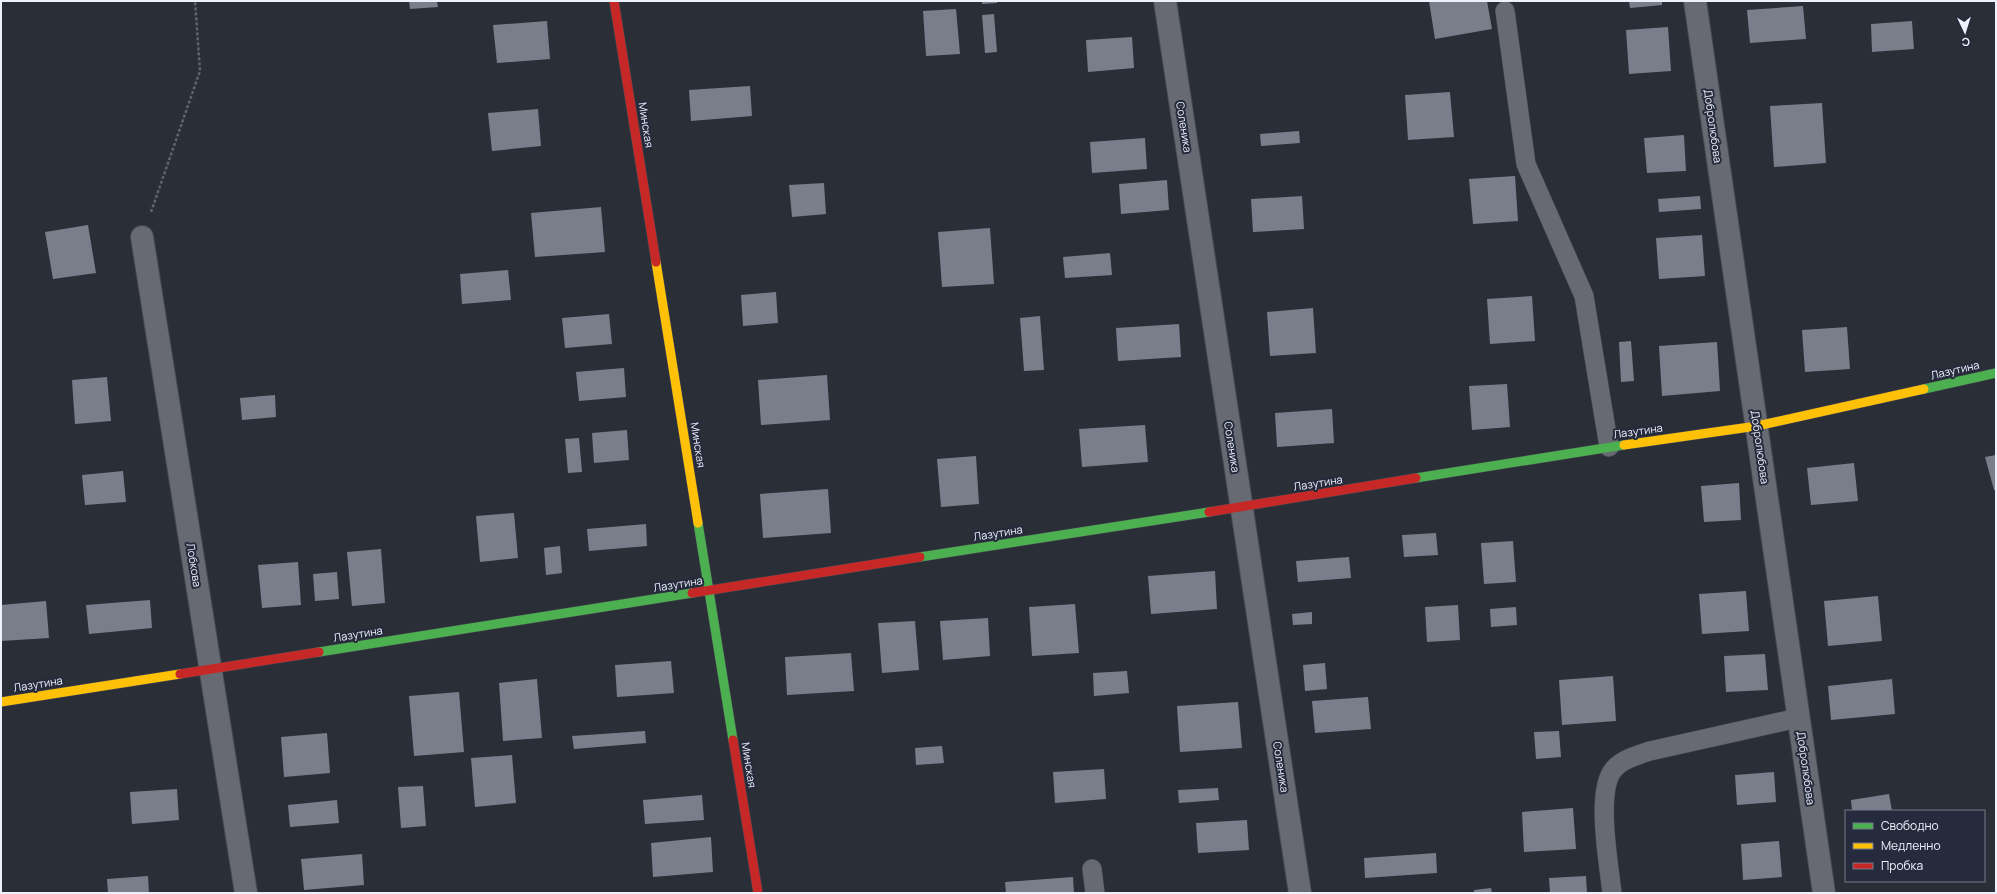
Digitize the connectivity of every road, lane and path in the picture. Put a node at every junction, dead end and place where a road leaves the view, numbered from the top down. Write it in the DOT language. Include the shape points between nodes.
graph roads {
  1 [pos="195,1"];
  2 [pos="614,1"];
  3 [pos="1164,1"];
  4 [pos="1695,1"];
  5 [pos="1504,11"];
  6 [pos="142,237"];
  7 [pos="1996,373"];
  8 [pos="1757,426"];
  9 [pos="1609,447"];
  10 [pos="1241,507"];
  11 [pos="709,591"];
  12 [pos="211,669"];
  13 [pos="1,702"];
  14 [pos="1798,718"];
  15 [pos="1092,869"];
  16 [pos="246,893"];
  17 [pos="758,893"];
  18 [pos="1095,893"];
  19 [pos="1300,893"];
  20 [pos="1612,893"];
  21 [pos="1824,893"];
  1 -- 6 [label="path" via="200,71"];
  2 -- 11 [label="street, Минская"];
  3 -- 10 [label="street, Соленика"];
  4 -- 8 [label="street, Добролюбова"];
  5 -- 9 [label="lane" via="1526,164 1584,296"];
  6 -- 12 [label="street, Лобкова"];
  7 -- 8 [label="street, Лазутина"];
  8 -- 9 [label="street, Лазутина"];
  8 -- 14 [label="street, Добролюбова"];
  9 -- 10 [label="street, Лазутина"];
  10 -- 11 [label="street, Лазутина"];
  10 -- 19 [label="street, Соленика"];
  11 -- 12 [label="street, Лазутина"];
  11 -- 17 [label="street, Минская"];
  12 -- 13 [label="street, Лазутина"];
  12 -- 16 [label="street, Лобкова"];
  14 -- 20 [label="lane" via="1650,751 1630,758 1614,769 1605,786 1604,808"];
  14 -- 21 [label="street, Добролюбова"];
  15 -- 18 [label="lane"];
}
